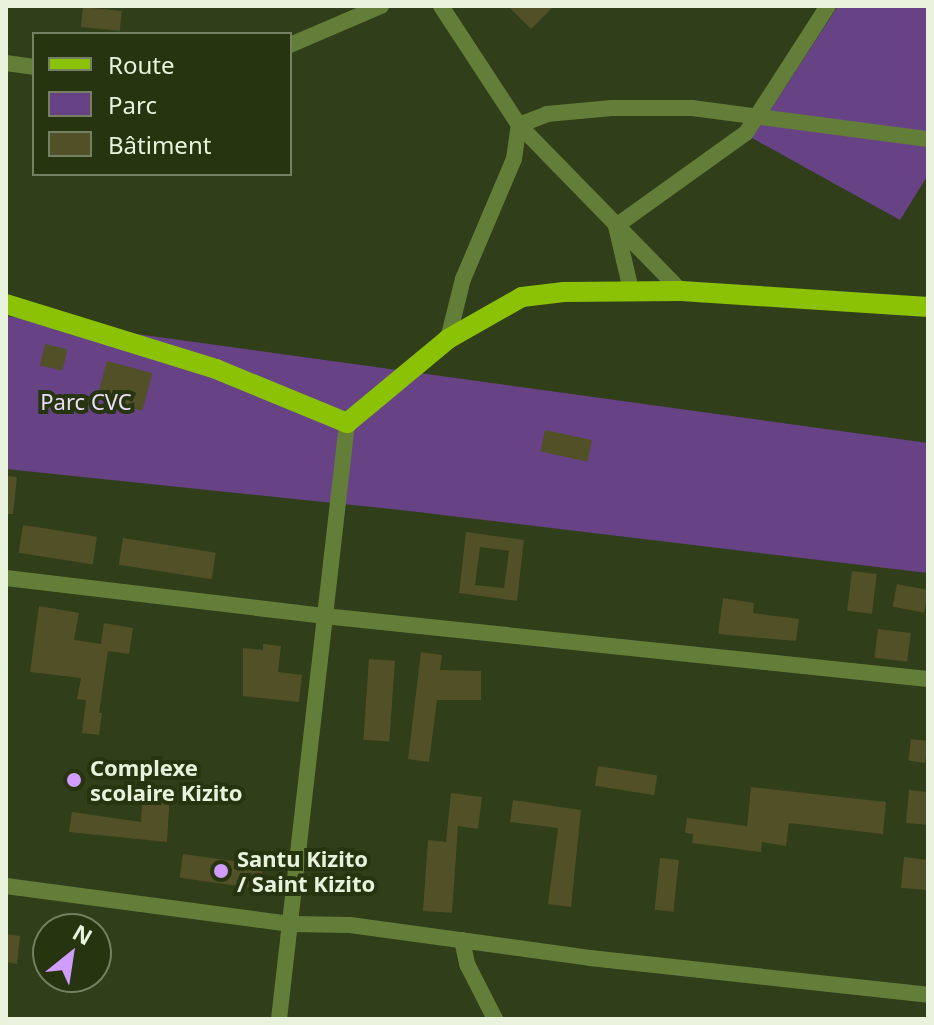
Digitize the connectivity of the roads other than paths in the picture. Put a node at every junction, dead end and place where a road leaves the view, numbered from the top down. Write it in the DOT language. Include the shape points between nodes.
graph roads {
  1 [pos="381,6"];
  2 [pos="441,6"];
  3 [pos="828,6"];
  4 [pos="292,44"];
  5 [pos="6,63"];
  6 [pos="32,67"];
  7 [pos="756,119"];
  8 [pos="519,125"];
  9 [pos="928,139"];
  10 [pos="616,226"];
  11 [pos="631,290"];
  12 [pos="681,291"];
  13 [pos="6,304"];
  14 [pos="928,307"];
  15 [pos="448,339"];
  16 [pos="347,423"];
  17 [pos="6,578"];
  18 [pos="324,616"];
  19 [pos="928,679"];
  20 [pos="6,886"];
  21 [pos="291,924"];
  22 [pos="462,940"];
  23 [pos="928,995"];
  24 [pos="279,1019"];
  25 [pos="495,1019"];
  1 -- 4 [label="street"];
  2 -- 8 [label="street"];
  3 -- 7 [label="street"];
  5 -- 6 [label="street"];
  7 -- 8 [label="street" via="692,108 612,108 547,114"];
  7 -- 9 [label="street"];
  7 -- 10 [label="street" via="746,133"];
  8 -- 10 [label="street"];
  8 -- 15 [label="street" via="514,159 463,279"];
  10 -- 11 [label="street"];
  10 -- 12 [label="street"];
  11 -- 12 [label="main road"];
  11 -- 15 [label="main road" via="522,297"];
  12 -- 14 [label="main road"];
  13 -- 16 [label="main road" via="216,369"];
  15 -- 16 [label="main road"];
  16 -- 18 [label="street"];
  17 -- 18 [label="street"];
  18 -- 19 [label="street"];
  18 -- 21 [label="street"];
  20 -- 21 [label="street"];
  21 -- 22 [label="street" via="350,925"];
  21 -- 24 [label="street"];
  22 -- 23 [label="street"];
  22 -- 25 [label="street" via="467,964"];
}
